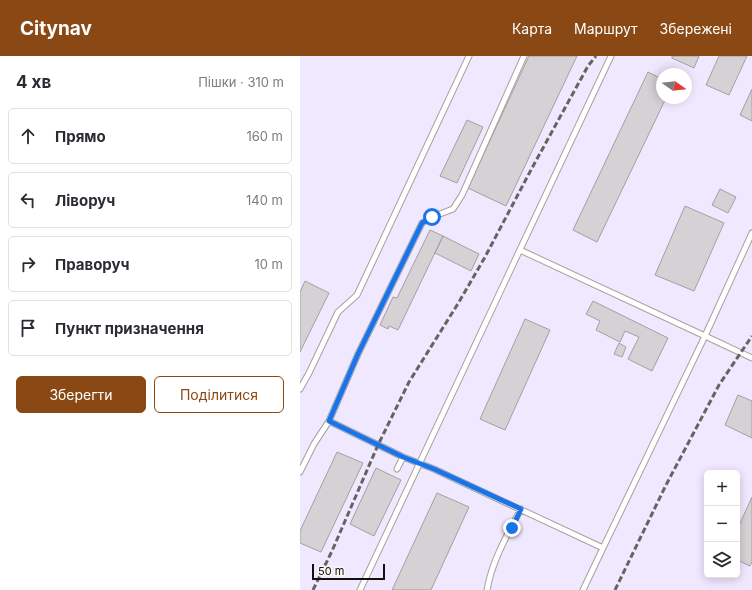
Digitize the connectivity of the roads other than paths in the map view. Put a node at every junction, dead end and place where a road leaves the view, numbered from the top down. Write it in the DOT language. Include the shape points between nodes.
graph roads {
  1 [pos="469,56"];
  2 [pos="524,56"];
  3 [pos="611,56"];
  4 [pos="752,233"];
  5 [pos="520,250"];
  6 [pos="705,336"];
  7 [pos="752,358"];
  8 [pos="300,390"];
  9 [pos="329,421"];
  10 [pos="403,457"];
  11 [pos="419,464"];
  12 [pos="397,469"];
  13 [pos="300,472"];
  14 [pos="521,509"];
  15 [pos="603,548"];
  16 [pos="360,590"];
  17 [pos="487,590"];
  18 [pos="583,590"];
  1 -- 8 [label="lane" via="357,295 338,312"];
  2 -- 9 [label="lane" via="462,195 453,209 422,223 358,354"];
  3 -- 5 [label="lane"];
  4 -- 6 [label="lane"];
  5 -- 6 [label="lane"];
  5 -- 11 [label="lane"];
  6 -- 7 [label="lane"];
  6 -- 15 [label="lane"];
  9 -- 10 [label="lane"];
  9 -- 13 [label="lane"];
  10 -- 11 [label="lane"];
  10 -- 12 [label="lane"];
  11 -- 14 [label="lane"];
  11 -- 16 [label="lane"];
  14 -- 15 [label="lane"];
  14 -- 17 [label="lane" via="495,560"];
  15 -- 18 [label="lane"];
}
